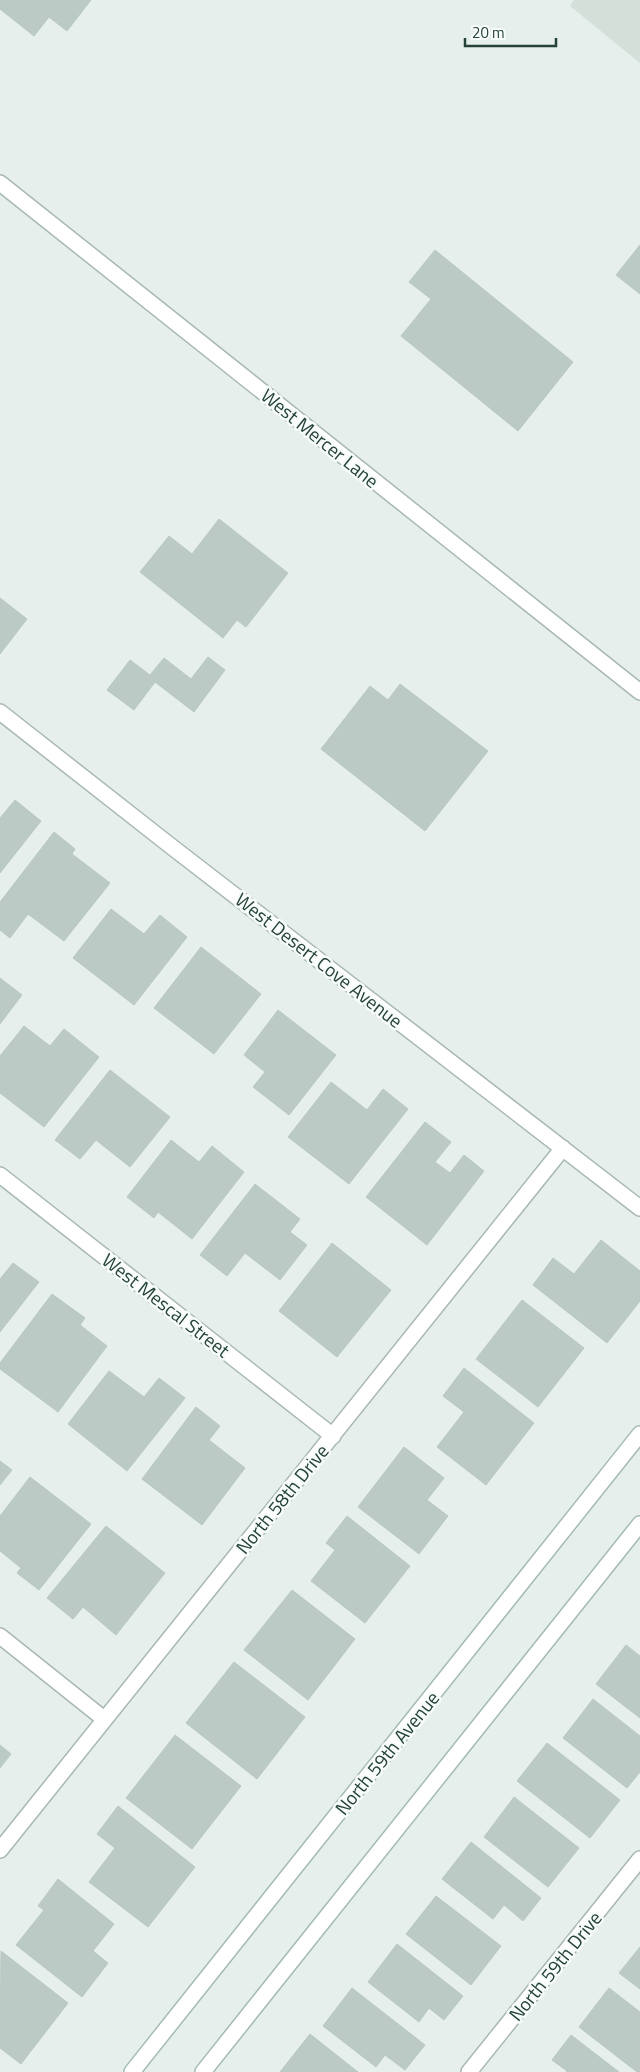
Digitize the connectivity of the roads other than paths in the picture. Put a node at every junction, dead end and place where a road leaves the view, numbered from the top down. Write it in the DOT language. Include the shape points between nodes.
graph roads {
  1 [pos="0,183"];
  2 [pos="640,692"];
  3 [pos="0,712"];
  4 [pos="563,1148"];
  5 [pos="0,1175"];
  6 [pos="640,1208"];
  7 [pos="640,1434"];
  8 [pos="333,1436"];
  9 [pos="640,1524"];
  10 [pos="0,1636"];
  11 [pos="104,1719"];
  12 [pos="0,1850"];
  13 [pos="640,1859"];
  14 [pos="132,2072"];
  15 [pos="203,2072"];
  16 [pos="469,2072"];
  1 -- 2 [label="street, West Mercer Lane"];
  3 -- 4 [label="street, West Desert Cove Avenue"];
  4 -- 6 [label="street, West Desert Cove Avenue"];
  4 -- 8 [label="street, North 58th Drive"];
  5 -- 8 [label="street, West Mescal Street"];
  7 -- 14 [label="street, North 59th Avenue"];
  8 -- 11 [label="street, North 58th Drive"];
  9 -- 15 [label="street"];
  10 -- 11 [label="street"];
  11 -- 12 [label="street, North 58th Drive"];
  13 -- 16 [label="street, North 59th Drive"];
}
